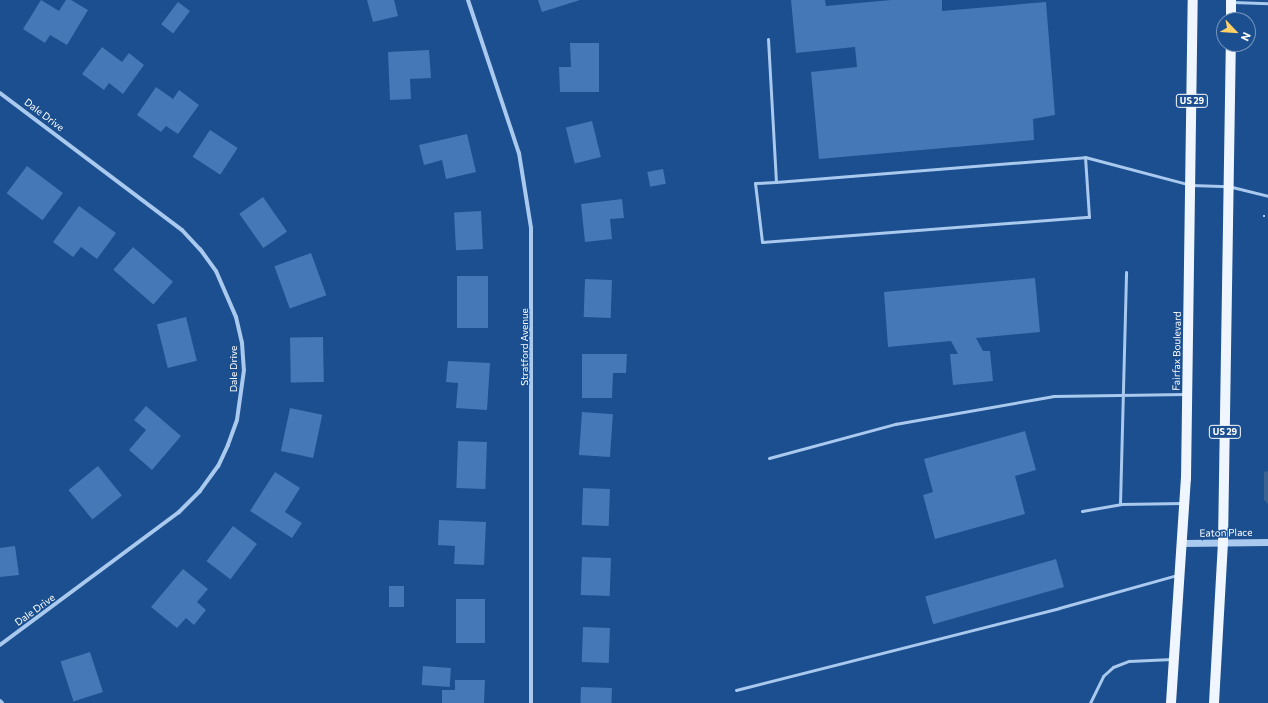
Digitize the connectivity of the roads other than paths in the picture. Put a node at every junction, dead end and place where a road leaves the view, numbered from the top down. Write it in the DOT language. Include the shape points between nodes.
graph roads {
  1 [pos="468,0"];
  2 [pos="1193,0"];
  3 [pos="1231,1"];
  4 [pos="1268,3"];
  5 [pos="1231,12"];
  6 [pos="768,38"];
  7 [pos="1231,52"];
  8 [pos="0,93"];
  9 [pos="1085,157"];
  10 [pos="776,182"];
  11 [pos="1191,185"];
  12 [pos="1228,186"];
  13 [pos="1268,196"];
  14 [pos="1126,272"];
  15 [pos="1124,394"];
  16 [pos="1188,394"];
  17 [pos="769,458"];
  18 [pos="1185,503"];
  19 [pos="1120,504"];
  20 [pos="1082,511"];
  21 [pos="1268,542"];
  22 [pos="1183,543"];
  23 [pos="1223,543"];
  24 [pos="1181,575"];
  25 [pos="0,645"];
  26 [pos="1174,659"];
  27 [pos="736,690"];
  28 [pos="531,703"];
  29 [pos="1090,703"];
  30 [pos="1171,703"];
  31 [pos="1214,703"];
  1 -- 28 [label="street, Stratford Avenue" via="519,153 531,228"];
  2 -- 11 [label="main road, Fairfax Boulevard / US 29"];
  3 -- 4 [label="lane"];
  3 -- 5 [label="main road"];
  6 -- 10 [label="lane"];
  7 -- 12 [label="main road, US 29"];
  8 -- 25 [label="street, Dale Drive" via="182,230 200,249 223,285 236,317 242,343 244,370 240,405 228,446 218,466 200,491 179,512"];
  9 -- 10 [label="lane"];
  9 -- 10 [label="lane" via="1089,218 762,242 755,183"];
  9 -- 11 [label="lane"];
  11 -- 12 [label="lane"];
  11 -- 16 [label="main road, Fairfax Boulevard / US 29"];
  12 -- 13 [label="lane"];
  12 -- 23 [label="main road, US 29"];
  14 -- 15 [label="lane"];
  15 -- 16 [label="lane"];
  15 -- 17 [label="lane" via="1053,396 959,412 895,424"];
  15 -- 19 [label="lane"];
  16 -- 18 [label="main road, Fairfax Boulevard / US 29"];
  18 -- 19 [label="lane"];
  18 -- 22 [label="main road, Fairfax Boulevard / US 29"];
  19 -- 20 [label="lane"];
  21 -- 23 [label="street, Eaton Place"];
  22 -- 23 [label="street, Eaton Place"];
  22 -- 24 [label="main road, Fairfax Boulevard / US 29"];
  23 -- 31 [label="main road, US 29"];
  24 -- 26 [label="main road, Fairfax Boulevard / US 29"];
  24 -- 27 [label="lane"];
  26 -- 29 [label="lane" via="1129,661 1113,667 1103,676"];
  26 -- 30 [label="main road, Fairfax Boulevard / US 29"];
}
